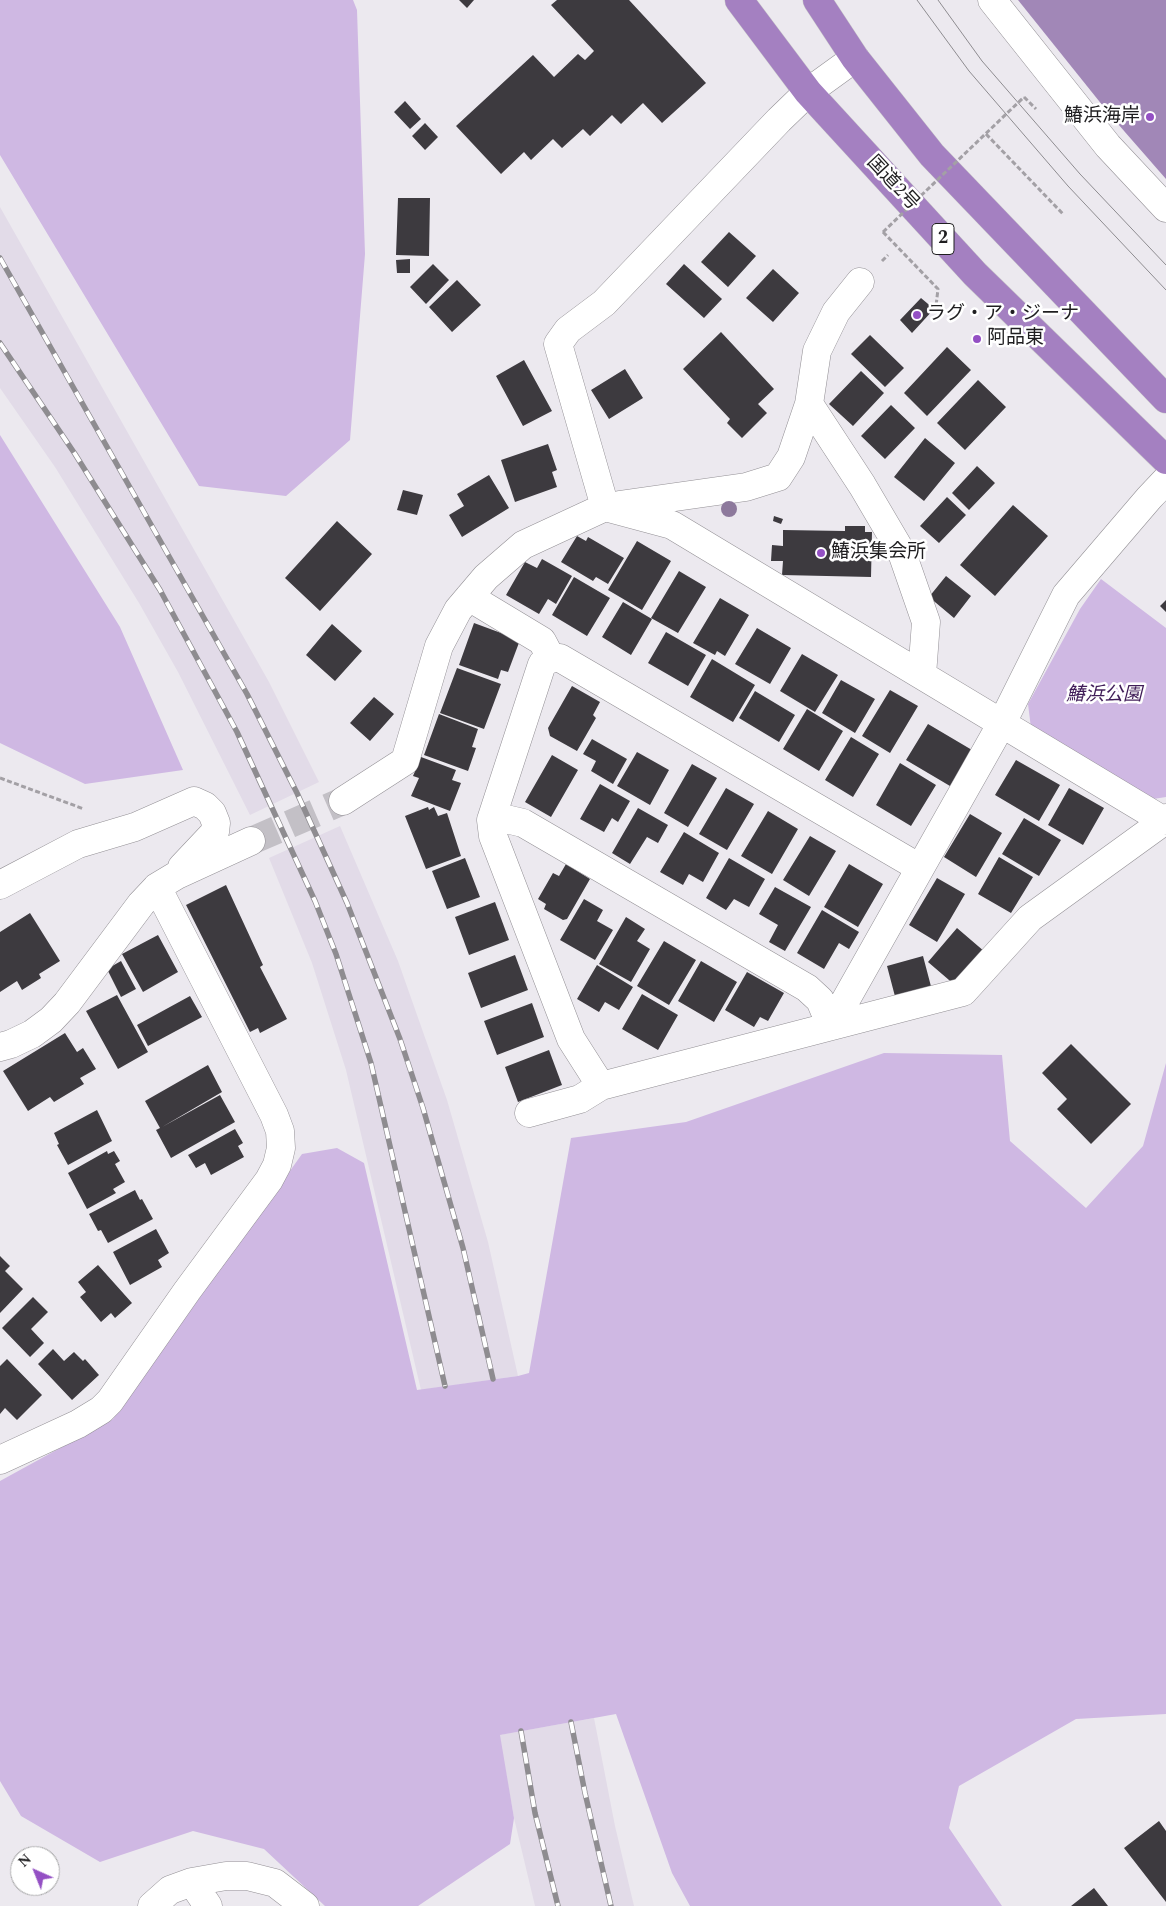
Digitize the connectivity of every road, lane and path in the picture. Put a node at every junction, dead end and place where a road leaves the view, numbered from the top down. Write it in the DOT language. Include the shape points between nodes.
graph roads {
  1 [pos="739,0"];
  2 [pos="817,0"];
  3 [pos="992,0"];
  4 [pos="855,58"];
  5 [pos="808,92"];
  6 [pos="1024,97"];
  7 [pos="986,134"];
  8 [pos="1166,208"];
  9 [pos="1062,214"];
  10 [pos="860,282"];
  11 [pos="936,306"];
  12 [pos="1166,399"];
  13 [pos="809,404"];
  14 [pos="1166,460"];
  15 [pos="1166,480"];
  16 [pos="605,507"];
  17 [pos="469,597"];
  18 [pos="551,658"];
  19 [pos="922,675"];
  20 [pos="1002,723"];
  21 [pos="0,778"];
  22 [pos="343,800"];
  23 [pos="88,811"];
  24 [pos="491,820"];
  25 [pos="1165,820"];
  26 [pos="251,841"];
  27 [pos="920,868"];
  28 [pos="167,881"];
  29 [pos="0,885"];
  30 [pos="831,1026"];
  31 [pos="0,1047"];
  32 [pos="601,1086"];
  33 [pos="529,1113"];
  34 [pos="0,1460"];
  35 [pos="192,1882"];
  36 [pos="152,1906"];
  37 [pos="208,1906"];
  38 [pos="306,1906"];
  1 -- 5 [label="highway, 国道2号 / 2"];
  2 -- 4 [label="highway"];
  3 -- 8 [label="street" via="1108,146"];
  4 -- 5 [label="street"];
  4 -- 12 [label="highway" via="932,155"];
  5 -- 14 [label="highway, 国道2号 / 2" via="975,274"];
  5 -- 16 [label="street" via="604,303 568,330 558,344"];
  6 -- 7 [label="path, bridge"];
  7 -- 9 [label="path"];
  7 -- 11 [label="path, bridge" via="882,232 938,289"];
  10 -- 13 [label="street" via="836,312 817,352"];
  13 -- 16 [label="street" via="791,457 778,477 746,488"];
  13 -- 19 [label="street" via="902,553 926,622"];
  15 -- 20 [label="street" via="1066,595"];
  16 -- 17 [label="street" via="523,544"];
  16 -- 19 [label="street" via="672,525"];
  17 -- 18 [label="street" via="542,641"];
  17 -- 22 [label="street" via="458,610 439,646 404,761"];
  18 -- 24 [label="street" via="542,664"];
  18 -- 27 [label="street" via="560,658"];
  19 -- 20 [label="street"];
  20 -- 25 [label="street"];
  20 -- 27 [label="street"];
  21 -- 23 [label="path"];
  24 -- 30 [label="street" via="523,823 807,988 820,1000"];
  24 -- 32 [label="street" via="493,836 571,1039"];
  25 -- 30 [label="street" via="1030,918 963,992"];
  26 -- 28 [label="street"];
  27 -- 30 [label="street"];
  28 -- 29 [label="street" via="215,832 212,813 194,801 136,827 78,844"];
  28 -- 31 [label="street" via="141,904 67,1003 50,1020 32,1034"];
  28 -- 34 [label="street" via="274,1115 280,1131 278,1165 110,1401 78,1424"];
  30 -- 32 [label="street"];
  32 -- 33 [label="street" via="580,1099"];
  35 -- 36 [label="street" via="170,1890"];
  35 -- 37 [label="street"];
  35 -- 38 [label="street" via="247,1876 275,1883"];
}
